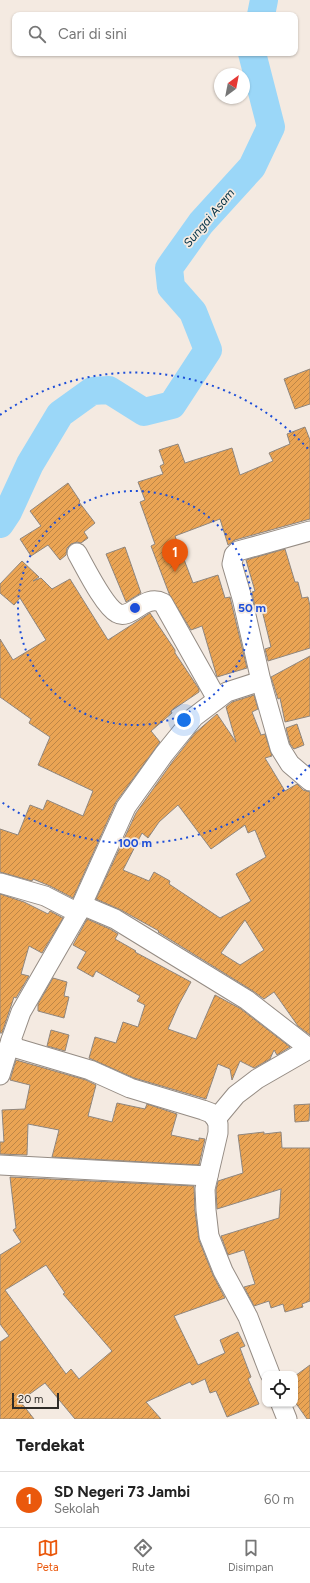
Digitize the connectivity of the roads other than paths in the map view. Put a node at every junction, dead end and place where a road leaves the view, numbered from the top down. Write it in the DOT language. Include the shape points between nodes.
graph roads {
  1 [pos="310,531"];
  2 [pos="77,553"];
  3 [pos="261,681"];
  4 [pos="217,700"];
  5 [pos="310,781"];
  6 [pos="0,882"];
  7 [pos="80,909"];
  8 [pos="11,1040"];
  9 [pos="310,1049"];
  10 [pos="0,1075"];
  11 [pos="216,1119"];
  12 [pos="0,1165"];
  13 [pos="208,1176"];
  14 [pos="269,1371"];
  15 [pos="282,1407"];
  16 [pos="287,1419"];
  1 -- 3 [label="street" via="238,551 232,559"];
  2 -- 4 [label="street" via="108,605 116,613 129,612 149,600 163,603"];
  3 -- 4 [label="street" via="227,692"];
  3 -- 5 [label="street" via="280,748 290,764"];
  4 -- 7 [label="street" via="194,718 126,807"];
  6 -- 7 [label="street"];
  7 -- 8 [label="street" via="22,1012"];
  7 -- 9 [label="street" via="115,919 247,1000"];
  8 -- 10 [label="street"];
  8 -- 11 [label="street" via="16,1048 90,1070 130,1088 203,1110 211,1113"];
  9 -- 11 [label="street" via="252,1083 236,1095"];
  11 -- 13 [label="street" via="218,1133"];
  12 -- 13 [label="street"];
  13 -- 14 [label="street" via="205,1189 209,1236 223,1271 248,1317"];
  15 -- 16 [label="street"];
}
